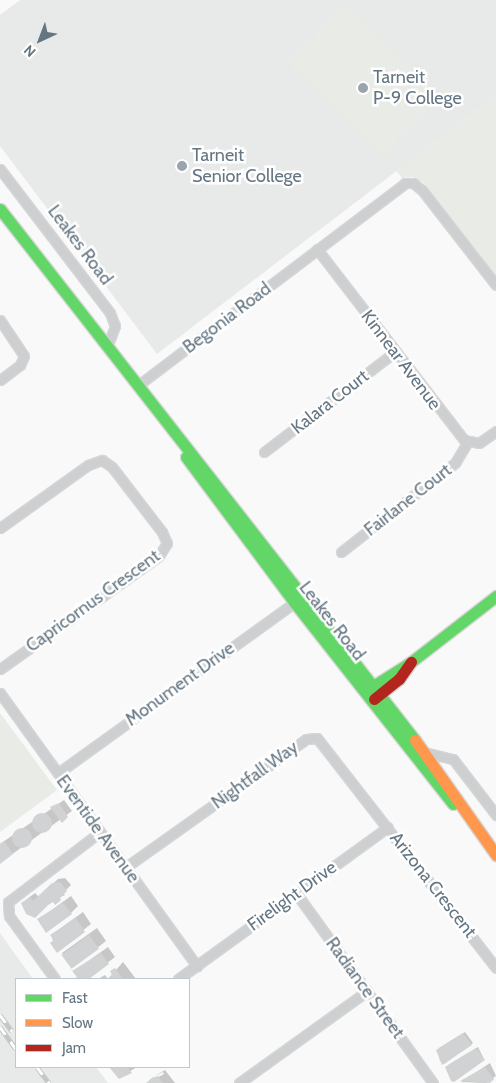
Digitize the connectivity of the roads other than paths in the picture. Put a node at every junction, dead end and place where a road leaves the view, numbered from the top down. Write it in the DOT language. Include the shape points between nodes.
graph roads {
  1 [pos="0,169"];
  2 [pos="0,209"];
  3 [pos="317,250"];
  4 [pos="496,286"];
  5 [pos="0,320"];
  6 [pos="107,347"];
  7 [pos="395,352"];
  8 [pos="0,380"];
  9 [pos="137,386"];
  10 [pos="496,431"];
  11 [pos="467,443"];
  12 [pos="264,452"];
  13 [pos="0,528"];
  14 [pos="341,552"];
  15 [pos="298,599"];
  16 [pos="494,601"];
  17 [pos="0,669"];
  18 [pos="0,693"];
  19 [pos="372,693"];
  20 [pos="424,752"];
  21 [pos="58,772"];
  22 [pos="496,815"];
  23 [pos="474,826"];
  24 [pos="388,827"];
  25 [pos="100,832"];
  26 [pos="496,855"];
  27 [pos="126,867"];
  28 [pos="296,893"];
  29 [pos="197,966"];
  30 [pos="496,968"];
  31 [pos="54,978"];
  32 [pos="179,978"];
  33 [pos="367,991"];
  34 [pos="239,1083"];
  35 [pos="433,1083"];
  1 -- 6 [label="street, Leakes Road" via="110,313 115,326"];
  2 -- 6 [label="main road, Leakes Road"];
  3 -- 4 [label="street, Begonia Road" via="398,187 413,183 422,190"];
  3 -- 7 [label="street, Kinnear Avenue"];
  3 -- 9 [label="street, Begonia Road"];
  5 -- 8 [label="street" via="24,356 20,366"];
  6 -- 9 [label="main road, Leakes Road"];
  7 -- 11 [label="street, Kinnear Avenue"];
  7 -- 12 [label="street, Kalara Court"];
  9 -- 15 [label="main road, Leakes Road"];
  10 -- 11 [label="street" via="479,443"];
  11 -- 14 [label="street, Fairlane Court" via="456,463"];
  13 -- 17 [label="street, Capricornus Crescent" via="88,464 102,460 118,474 162,532 166,544 160,556"];
  15 -- 19 [label="main road, Leakes Road"];
  15 -- 21 [label="street, Monument Drive"];
  16 -- 19 [label="main road"];
  18 -- 21 [label="street, Eventide Avenue"];
  19 -- 20 [label="main road, Leakes Road"];
  19 -- 23 [label="main road, Leakes Road" via="447,796"];
  20 -- 22 [label="street" via="453,759"];
  20 -- 23 [label="main road, Leakes Road"];
  21 -- 25 [label="street, Eventide Avenue"];
  23 -- 26 [label="main road, Leakes Road"];
  24 -- 27 [label="street, Nightfall Way" via="323,742 309,737"];
  24 -- 28 [label="street, Firelight Drive"];
  24 -- 30 [label="street, Arizona Crescent"];
  25 -- 27 [label="street, Eventide Avenue"];
  25 -- 31 [label="street" via="8,902 9,916"];
  27 -- 29 [label="street, Eventide Avenue"];
  28 -- 29 [label="street, Firelight Drive"];
  28 -- 33 [label="street, Radiance Street"];
  29 -- 32 [label="street, Firelight Drive"];
  33 -- 34 [label="street"];
  33 -- 35 [label="street, Radiance Street"];
}
